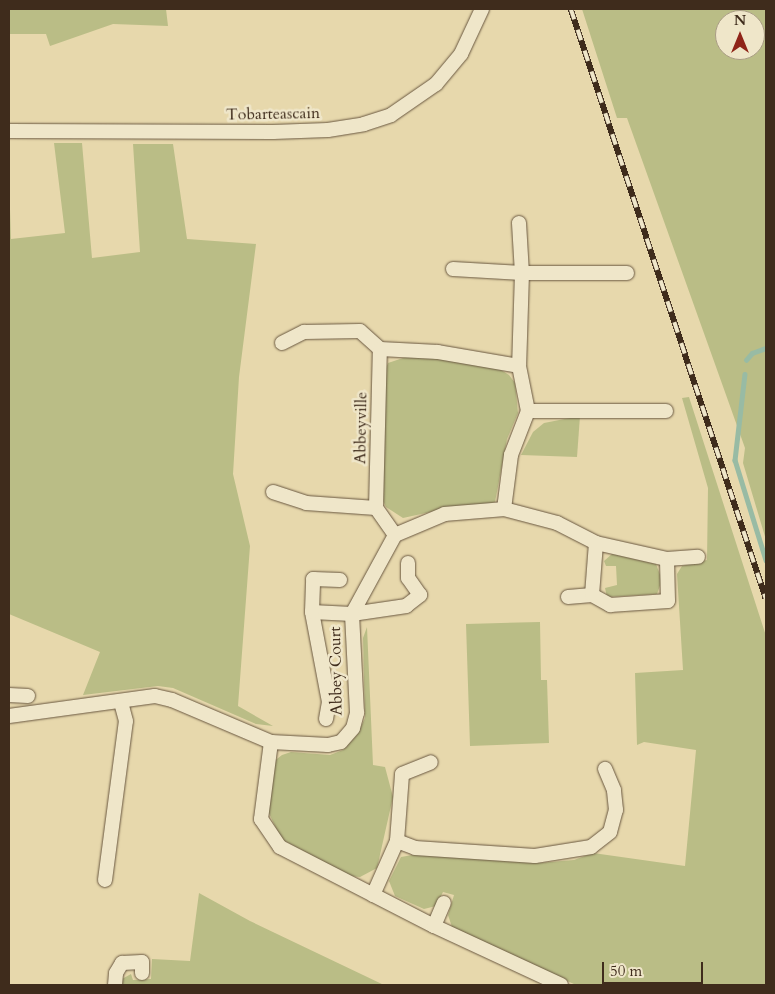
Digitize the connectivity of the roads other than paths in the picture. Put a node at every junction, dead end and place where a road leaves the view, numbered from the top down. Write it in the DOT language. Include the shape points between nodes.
graph roads {
  1 [pos="482,9"];
  2 [pos="9,131"];
  3 [pos="519,223"];
  4 [pos="453,269"];
  5 [pos="522,273"];
  6 [pos="627,273"];
  7 [pos="282,343"];
  8 [pos="380,349"];
  9 [pos="519,366"];
  10 [pos="528,410"];
  11 [pos="666,411"];
  12 [pos="273,492"];
  13 [pos="376,508"];
  14 [pos="504,509"];
  15 [pos="395,535"];
  16 [pos="596,543"];
  17 [pos="698,557"];
  18 [pos="666,559"];
  19 [pos="408,563"];
  20 [pos="340,580"];
  21 [pos="592,595"];
  22 [pos="568,598"];
  23 [pos="312,612"];
  24 [pos="352,614"];
  25 [pos="9,695"];
  26 [pos="28,696"];
  27 [pos="121,702"];
  28 [pos="9,716"];
  29 [pos="326,720"];
  30 [pos="270,742"];
  31 [pos="431,762"];
  32 [pos="605,769"];
  33 [pos="396,841"];
  34 [pos="105,880"];
  35 [pos="373,895"];
  36 [pos="444,903"];
  37 [pos="434,926"];
  38 [pos="142,973"];
  39 [pos="115,985"];
  40 [pos="561,985"];
  1 -- 2 [label="street, Tobarteascain" via="461,54 436,84 391,115 364,124 328,130 273,132"];
  3 -- 5 [label="street"];
  4 -- 5 [label="street"];
  5 -- 6 [label="street"];
  5 -- 9 [label="street"];
  7 -- 8 [label="street" via="304,332 360,331"];
  8 -- 9 [label="street" via="438,352"];
  8 -- 13 [label="street, Abbeyville"];
  9 -- 10 [label="street"];
  10 -- 11 [label="street"];
  10 -- 14 [label="street" via="511,455"];
  12 -- 13 [label="street" via="306,503"];
  13 -- 15 [label="street"];
  14 -- 15 [label="street" via="445,514"];
  14 -- 16 [label="street" via="557,524"];
  15 -- 24 [label="street"];
  16 -- 18 [label="street"];
  16 -- 21 [label="street"];
  17 -- 18 [label="street"];
  18 -- 21 [label="street" via="668,601 610,605"];
  19 -- 24 [label="street" via="408,578 420,594 406,606"];
  20 -- 23 [label="street" via="313,579"];
  21 -- 22 [label="street"];
  23 -- 24 [label="street, Abbey Court"];
  23 -- 29 [label="street, Abbey Court" via="328,702"];
  24 -- 30 [label="street, Abbey Court" via="357,713 353,728 341,742 328,745"];
  25 -- 26 [label="street"];
  27 -- 28 [label="street, Abbey Court"];
  27 -- 30 [label="street, Abbey Court" via="155,696 172,700"];
  27 -- 34 [label="street" via="126,721"];
  30 -- 35 [label="street" via="261,819 268,833 280,847"];
  31 -- 33 [label="street" via="402,774"];
  32 -- 33 [label="street" via="614,790 616,810 610,832 591,847 568,853 526,856 415,848"];
  33 -- 35 [label="street"];
  35 -- 37 [label="street"];
  36 -- 37 [label="street"];
  37 -- 40 [label="street"];
  38 -- 39 [label="street" via="142,962 122,963 116,973"];
}
